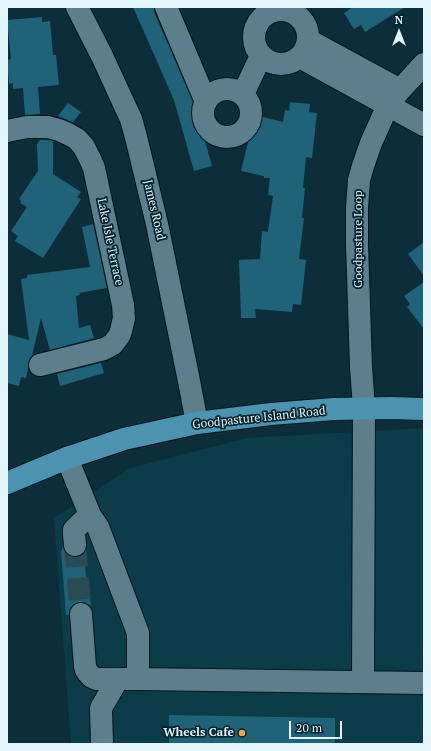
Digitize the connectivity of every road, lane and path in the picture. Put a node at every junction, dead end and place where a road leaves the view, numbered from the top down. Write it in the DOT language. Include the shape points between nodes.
graph roads {
  1 [pos="77,7"];
  2 [pos="166,7"];
  3 [pos="302,12"];
  4 [pos="304,48"];
  5 [pos="261,56"];
  6 [pos="424,64"];
  7 [pos="243,94"];
  8 [pos="394,98"];
  9 [pos="206,102"];
  10 [pos="424,125"];
  11 [pos="7,131"];
  12 [pos="40,365"];
  13 [pos="364,408"];
  14 [pos="424,409"];
  15 [pos="197,424"];
  16 [pos="67,458"];
  17 [pos="7,483"];
  18 [pos="90,515"];
  19 [pos="75,545"];
  20 [pos="80,614"];
  21 [pos="128,679"];
  22 [pos="363,682"];
  23 [pos="424,683"];
  24 [pos="102,744"];
  1 -- 15 [label="street, James Road" via="109,70 136,137 157,224"];
  2 -- 9 [label="street"];
  3 -- 4 [label="street" via="308,31"];
  3 -- 5 [label="street" via="281,10 263,16 255,29 254,39"];
  4 -- 5 [label="street" via="292,62 283,64 269,62"];
  4 -- 8 [label="street"];
  5 -- 7 [label="street"];
  6 -- 8 [label="street, Goodpasture Loop"];
  7 -- 9 [label="street" via="228,88 211,95"];
  7 -- 9 [label="street" via="251,109 251,118 242,132 235,135 220,136 207,126 203,110"];
  8 -- 10 [label="street"];
  8 -- 13 [label="street, Goodpasture Loop" via="371,143 359,180 357,244"];
  11 -- 12 [label="street, Lake Isle Terrace" via="27,127 48,127 68,134 84,147 94,168 123,305 121,331 113,344 104,349"];
  13 -- 14 [label="main road, Goodpasture Island Road"];
  13 -- 15 [label="main road, Goodpasture Island Road" via="271,414"];
  13 -- 22 [label="street, Goodpasture Loop"];
  15 -- 16 [label="main road, Goodpasture Island Road" via="124,439"];
  16 -- 17 [label="main road, Goodpasture Island Road"];
  16 -- 18 [label="street"];
  18 -- 19 [label="street" via="74,530"];
  18 -- 21 [label="street" via="98,527 138,633"];
  20 -- 21 [label="street" via="86,670 96,679"];
  21 -- 22 [label="street"];
  21 -- 24 [label="street" via="101,708"];
  22 -- 23 [label="street"];
}
